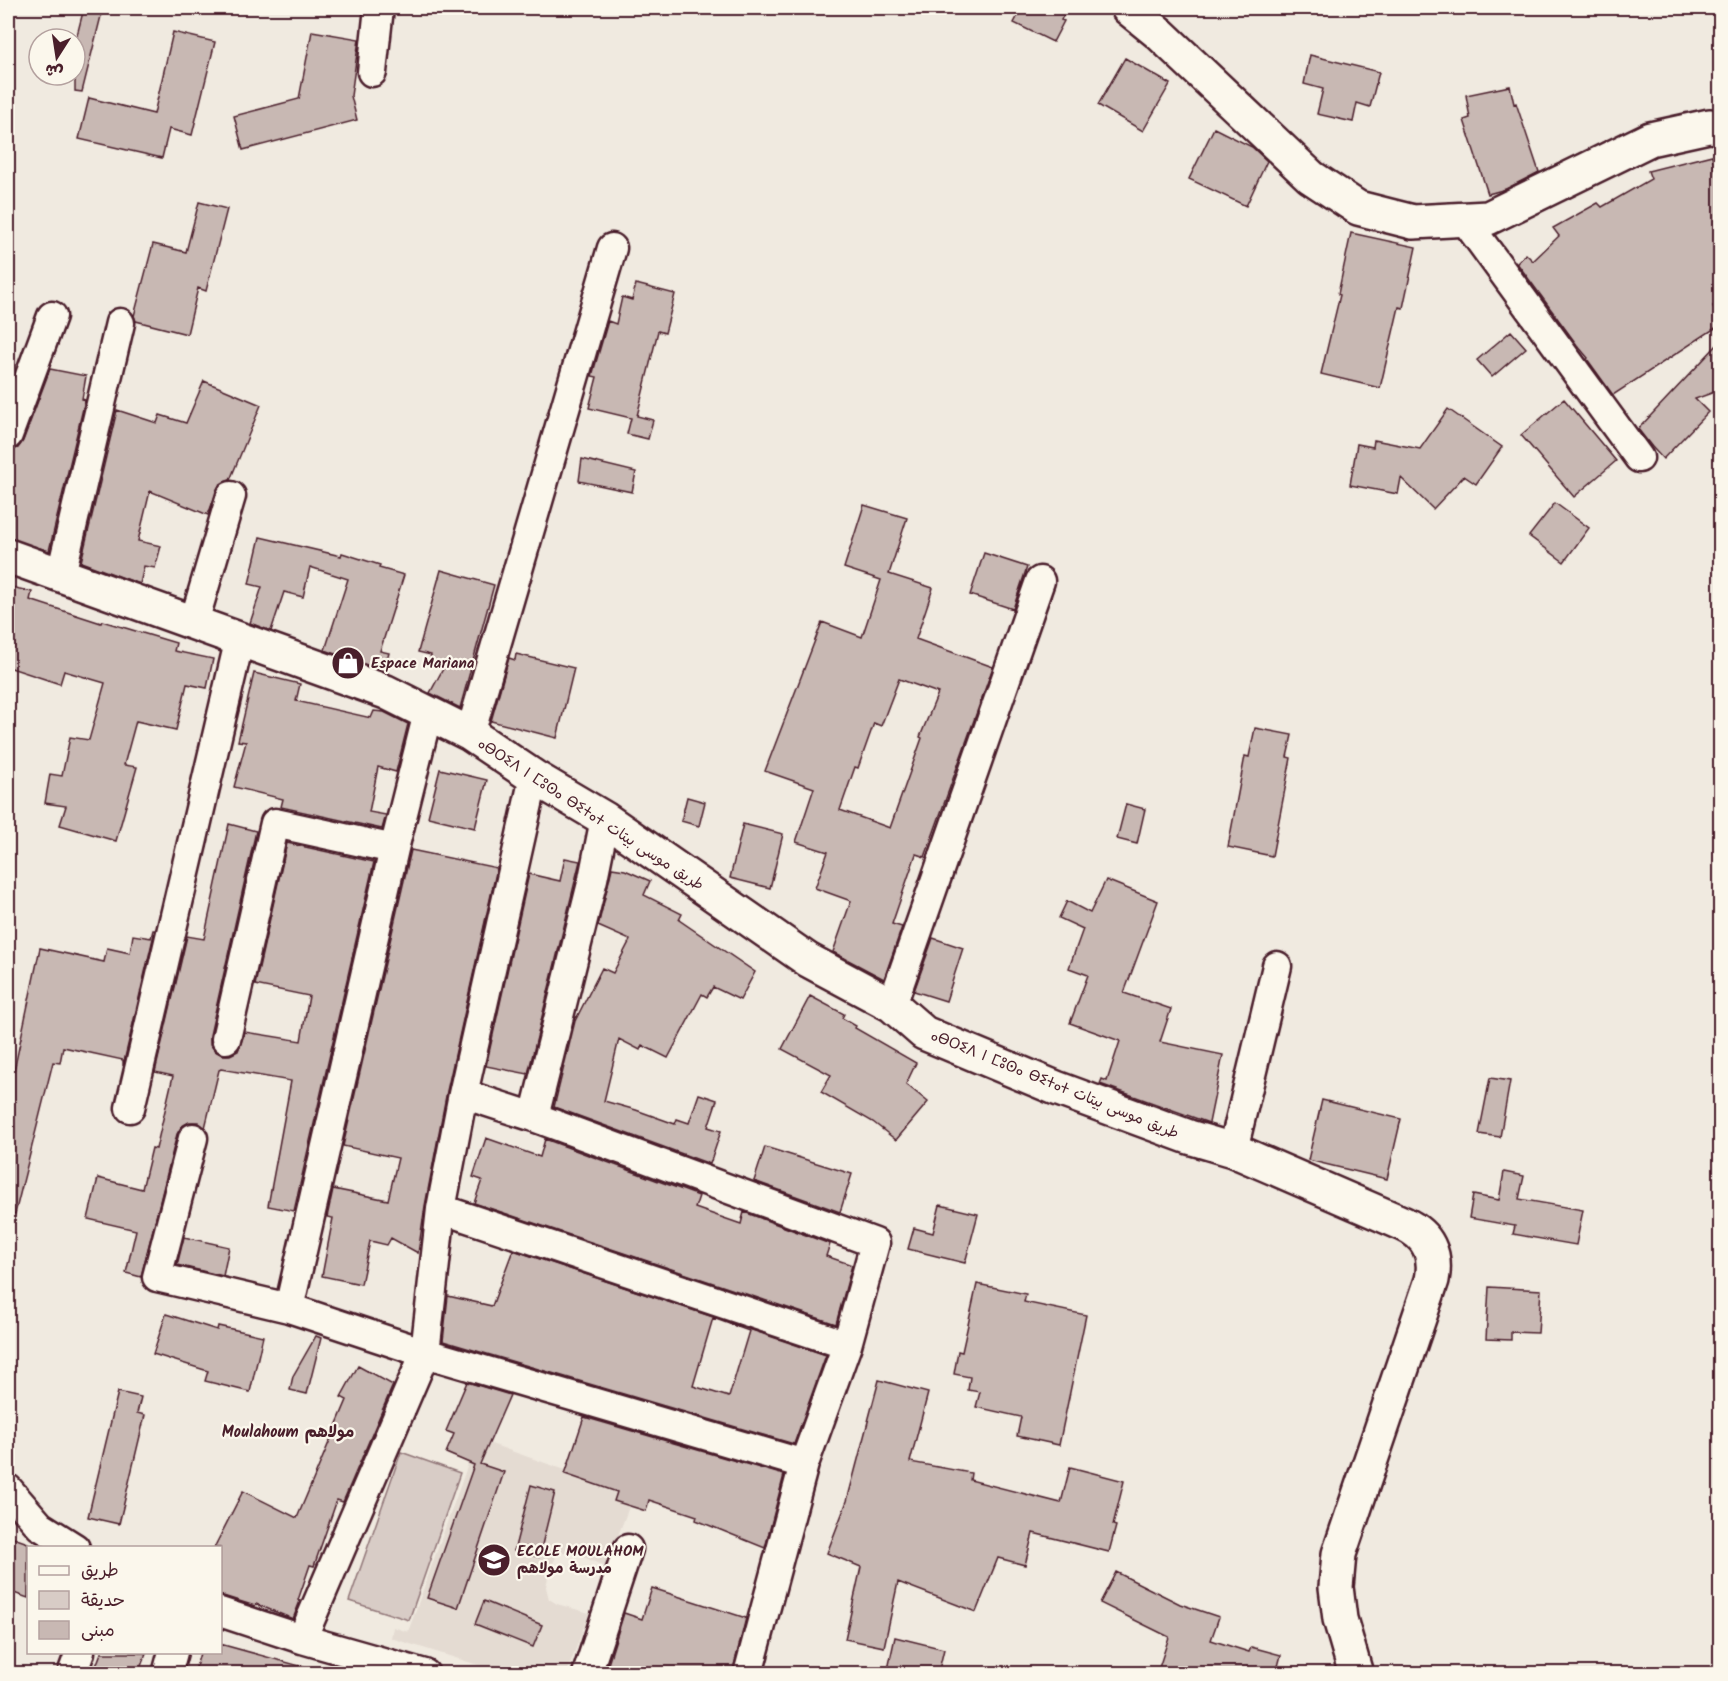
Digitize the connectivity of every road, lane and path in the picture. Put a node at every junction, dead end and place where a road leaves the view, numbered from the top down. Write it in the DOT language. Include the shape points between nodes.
graph roads {
  1 [pos="380,8"];
  2 [pos="1128,8"];
  3 [pos="372,72"];
  4 [pos="1720,127"];
  5 [pos="1464,219"];
  6 [pos="612,248"];
  7 [pos="52,316"];
  8 [pos="120,323"];
  9 [pos="8,435"];
  10 [pos="1639,458"];
  11 [pos="231,496"];
  12 [pos="8,555"];
  13 [pos="61,574"];
  14 [pos="1040,581"];
  15 [pos="194,622"];
  16 [pos="240,638"];
  17 [pos="428,713"];
  18 [pos="470,734"];
  19 [pos="534,777"];
  20 [pos="605,819"];
  21 [pos="394,849"];
  22 [pos="1277,966"];
  23 [pos="892,1005"];
  24 [pos="226,1039"];
  25 [pos="463,1094"];
  26 [pos="130,1108"];
  27 [pos="534,1117"];
  28 [pos="193,1138"];
  29 [pos="1233,1150"];
  30 [pos="441,1209"];
  31 [pos="289,1308"];
  32 [pos="847,1345"];
  33 [pos="425,1353"];
  34 [pos="804,1464"];
  35 [pos="8,1489"];
  36 [pos="72,1546"];
  37 [pos="628,1549"];
  38 [pos="222,1613"];
  39 [pos="302,1639"];
  40 [pos="80,1654"];
  41 [pos="173,1654"];
  42 [pos="72,1674"];
  43 [pos="167,1674"];
  44 [pos="425,1674"];
  45 [pos="587,1674"];
  46 [pos="748,1674"];
  47 [pos="1356,1674"];
  1 -- 3 [label="street"];
  2 -- 5 [label="street" via="1311,177 1358,208 1413,222"];
  4 -- 5 [label="street" via="1650,139 1488,218"];
  5 -- 10 [label="street"];
  6 -- 18 [label="street"];
  7 -- 9 [label="street"];
  8 -- 13 [label="street"];
  11 -- 15 [label="street"];
  12 -- 13 [label="street, ⴰⴱⵔⵉⴷ ⵏ ⵎⵓⵙⴰ ⴱⵉⵜⴰⵜ طريق موسى بيتات"];
  13 -- 15 [label="street, ⴰⴱⵔⵉⴷ ⵏ ⵎⵓⵙⴰ ⴱⵉⵜⴰⵜ طريق موسى بيتات"];
  14 -- 23 [label="street"];
  15 -- 16 [label="street, ⴰⴱⵔⵉⴷ ⵏ ⵎⵓⵙⴰ ⴱⵉⵜⴰⵜ طريق موسى بيتات"];
  16 -- 17 [label="street, ⴰⴱⵔⵉⴷ ⵏ ⵎⵓⵙⴰ ⴱⵉⵜⴰⵜ طريق موسى بيتات" via="386,692"];
  16 -- 26 [label="street"];
  17 -- 18 [label="street, ⴰⴱⵔⵉⴷ ⵏ ⵎⵓⵙⴰ ⴱⵉⵜⴰⵜ طريق موسى بيتات"];
  17 -- 21 [label="street"];
  18 -- 19 [label="street, ⴰⴱⵔⵉⴷ ⵏ ⵎⵓⵙⴰ ⴱⵉⵜⴰⵜ طريق موسى بيتات"];
  19 -- 20 [label="street, ⴰⴱⵔⵉⴷ ⵏ ⵎⵓⵙⴰ ⴱⵉⵜⴰⵜ طريق موسى بيتات"];
  19 -- 25 [label="street"];
  20 -- 23 [label="street, ⴰⴱⵔⵉⴷ ⵏ ⵎⵓⵙⴰ ⴱⵉⵜⴰⵜ طريق موسى بيتات" via="808,960"];
  20 -- 27 [label="street"];
  21 -- 24 [label="street" via="275,823"];
  21 -- 31 [label="street"];
  22 -- 29 [label="street"];
  23 -- 29 [label="street, ⴰⴱⵔⵉⴷ ⵏ ⵎⵓⵙⴰ ⴱⵉⵜⴰⵜ طريق موسى بيتات" via="935,1038 1056,1088"];
  25 -- 27 [label="street"];
  25 -- 30 [label="street"];
  27 -- 32 [label="street" via="875,1243"];
  28 -- 31 [label="street" via="157,1277"];
  29 -- 47 [label="street, ⴰⴱⵔⵉⴷ ⵏ ⵎⵓⵙⴰ ⴱⵉⵜⴰⵜ طريق موسى بيتات" via="1413,1228 1427,1242 1434,1260 1432,1280 1339,1554 1336,1587"];
  30 -- 32 [label="street"];
  30 -- 33 [label="street"];
  31 -- 33 [label="street"];
  32 -- 34 [label="street"];
  33 -- 34 [label="street"];
  33 -- 39 [label="street"];
  34 -- 46 [label="street"];
  35 -- 36 [label="street" via="40,1526"];
  37 -- 45 [label="street"];
  38 -- 39 [label="street"];
  39 -- 44 [label="street"];
  40 -- 42 [label="street"];
  41 -- 43 [label="street"];
}
